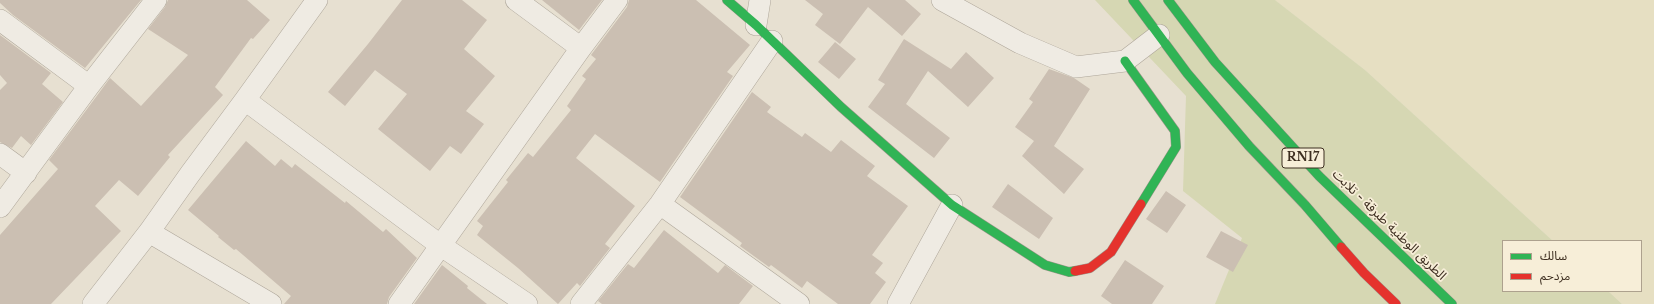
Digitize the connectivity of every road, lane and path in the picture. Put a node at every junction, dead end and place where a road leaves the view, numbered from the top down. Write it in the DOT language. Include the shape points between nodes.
graph roads {
  1 [pos="156,0"];
  2 [pos="317,0"];
  3 [pos="516,0"];
  4 [pos="617,0"];
  5 [pos="727,0"];
  6 [pos="760,0"];
  7 [pos="942,0"];
  8 [pos="1133,0"];
  9 [pos="1168,0"];
  10 [pos="0,20"];
  11 [pos="756,25"];
  12 [pos="1159,35"];
  13 [pos="772,41"];
  14 [pos="581,48"];
  15 [pos="1125,61"];
  16 [pos="89,86"];
  17 [pos="245,100"];
  18 [pos="0,154"];
  19 [pos="26,173"];
  20 [pos="660,204"];
  21 [pos="952,205"];
  22 [pos="0,206"];
  23 [pos="149,232"];
  24 [pos="440,245"];
  25 [pos="787,301"];
  26 [pos="93,304"];
  27 [pos="271,304"];
  28 [pos="399,304"];
  29 [pos="527,304"];
  30 [pos="581,304"];
  31 [pos="898,304"];
  32 [pos="1396,304"];
  33 [pos="1452,304"];
  1 -- 16 [label="street"];
  2 -- 17 [label="street"];
  3 -- 14 [label="street"];
  4 -- 14 [label="street"];
  5 -- 11 [label="main road"];
  6 -- 11 [label="street"];
  7 -- 15 [label="street" via="1020,43 1076,67"];
  8 -- 12 [label="main road, RN17"];
  9 -- 33 [label="main road, الطريق الوطنية طبرقة - تلابت / RN17" via="1215,62 1319,176"];
  10 -- 16 [label="street"];
  11 -- 13 [label="main road"];
  12 -- 15 [label="street"];
  12 -- 32 [label="main road, RN17" via="1187,74 1249,146 1364,273"];
  13 -- 20 [label="street"];
  13 -- 21 [label="main road" via="841,107"];
  14 -- 24 [label="street"];
  15 -- 21 [label="main road" via="1175,131 1176,147 1111,252 1090,268 1068,272 1045,265"];
  16 -- 19 [label="street"];
  17 -- 23 [label="street"];
  17 -- 24 [label="street"];
  18 -- 19 [label="street"];
  19 -- 22 [label="street"];
  20 -- 25 [label="street"];
  20 -- 30 [label="street"];
  21 -- 31 [label="street"];
  23 -- 26 [label="street"];
  23 -- 27 [label="street"];
  24 -- 28 [label="street"];
  24 -- 29 [label="street"];
}
